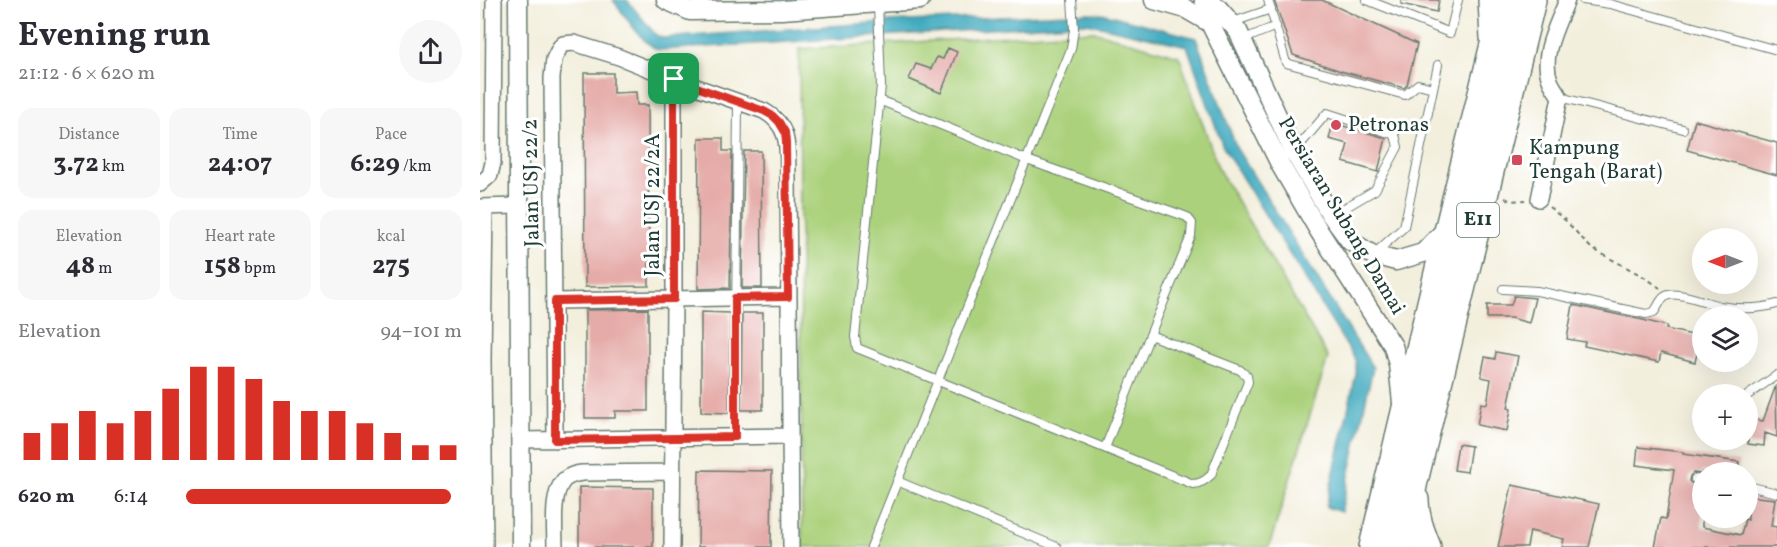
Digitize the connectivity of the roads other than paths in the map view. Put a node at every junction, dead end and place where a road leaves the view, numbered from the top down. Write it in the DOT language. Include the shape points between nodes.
graph roads {
  1 [pos="494,0"];
  2 [pos="518,0"];
  3 [pos="666,0"];
  4 [pos="920,0"];
  5 [pos="1154,0"];
  6 [pos="1204,0"];
  7 [pos="1268,0"];
  8 [pos="1367,0"];
  9 [pos="1458,0"];
  10 [pos="1486,0"];
  11 [pos="1505,0"];
  12 [pos="1567,0"];
  13 [pos="1583,0"];
  14 [pos="1072,4"];
  15 [pos="1533,4"];
  16 [pos="782,5"];
  17 [pos="878,6"];
  18 [pos="1271,9"];
  19 [pos="1231,23"];
  20 [pos="1276,26"];
  21 [pos="1242,40"];
  22 [pos="1777,50"];
  23 [pos="1438,65"];
  24 [pos="1490,65"];
  25 [pos="674,79"];
  26 [pos="1433,88"];
  27 [pos="1560,97"];
  28 [pos="879,100"];
  29 [pos="738,101"];
  30 [pos="1683,129"];
  31 [pos="1294,152"];
  32 [pos="1027,160"];
  33 [pos="1281,166"];
  34 [pos="480,184"];
  35 [pos="1539,199"];
  36 [pos="519,206"];
  37 [pos="482,207"];
  38 [pos="1331,215"];
  39 [pos="1449,227"];
  40 [pos="1319,231"];
  41 [pos="1373,255"];
  42 [pos="1503,289"];
  43 [pos="788,297"];
  44 [pos="735,298"];
  45 [pos="674,299"];
  46 [pos="555,301"];
  47 [pos="1777,304"];
  48 [pos="1150,335"];
  49 [pos="482,360"];
  50 [pos="1777,375"];
  51 [pos="937,382"];
  52 [pos="1758,388"];
  53 [pos="1401,428"];
  54 [pos="789,436"];
  55 [pos="735,437"];
  56 [pos="672,438"];
  57 [pos="521,440"];
  58 [pos="555,440"];
  59 [pos="1105,448"];
  60 [pos="673,472"];
  61 [pos="897,481"];
  62 [pos="1414,481"];
  63 [pos="1758,488"];
  64 [pos="1777,493"];
  65 [pos="485,547"];
  66 [pos="521,547"];
  67 [pos="555,547"];
  68 [pos="672,547"];
  69 [pos="791,547"];
  70 [pos="871,547"];
  71 [pos="1057,547"];
  72 [pos="1373,547"];
  73 [pos="1400,547"];
  74 [pos="1427,547"];
  1 -- 34 [label="street" via="493,163 490,175"];
  2 -- 36 [label="street"];
  3 -- 16 [label="street" via="690,11"];
  4 -- 17 [label="street"];
  5 -- 33 [label="street, Persiaran Subang Damai" via="1186,9 1210,23"];
  6 -- 19 [label="street, Persiaran Subang Damai"];
  7 -- 18 [label="lane"];
  8 -- 9 [label="lane" via="1450,33"];
  10 -- 24 [label="street"];
  11 -- 24 [label="highway, E11"];
  12 -- 27 [label="street" via="1547,67"];
  13 -- 22 [label="lane"];
  14 -- 32 [label="lane" via="1071,49"];
  15 -- 62 [label="highway, E11"];
  16 -- 17 [label="street"];
  17 -- 28 [label="lane"];
  18 -- 19 [label="lane"];
  18 -- 20 [label="lane"];
  19 -- 21 [label="street, Persiaran Subang Damai"];
  20 -- 21 [label="lane"];
  20 -- 26 [label="lane" via="1286,63 1405,95 1418,84"];
  21 -- 31 [label="street, Persiaran Subang Damai"];
  23 -- 26 [label="lane"];
  24 -- 39 [label="highway, E11"];
  25 -- 29 [label="street"];
  25 -- 45 [label="street, Jalan USJ 22/2A"];
  25 -- 46 [label="street, Jalan USJ 22/2" via="574,43 563,44 557,52 552,78"];
  26 -- 41 [label="lane" via="1404,227"];
  27 -- 30 [label="lane"];
  27 -- 35 [label="street"];
  28 -- 32 [label="lane"];
  28 -- 51 [label="lane" via="855,344 861,351"];
  29 -- 43 [label="street" via="773,116 785,132"];
  29 -- 44 [label="lane"];
  31 -- 33 [label="lane"];
  31 -- 38 [label="street, Persiaran Subang Damai"];
  31 -- 38 [label="lane" via="1327,113 1395,135 1398,147 1375,190"];
  32 -- 48 [label="lane" via="1187,217 1192,223 1191,236"];
  32 -- 51 [label="lane"];
  33 -- 40 [label="street, Persiaran Subang Damai"];
  36 -- 37 [label="street"];
  36 -- 57 [label="street"];
  37 -- 49 [label="street"];
  38 -- 40 [label="lane"];
  38 -- 41 [label="street, Persiaran Subang Damai" via="1350,241"];
  39 -- 41 [label="street, Persiaran Subang Damai" via="1423,253 1411,258 1396,261"];
  39 -- 53 [label="highway, E11"];
  40 -- 53 [label="street, Persiaran Subang Damai" via="1393,346 1402,399"];
  42 -- 47 [label="lane" via="1537,291 1646,314 1654,312 1661,299 1669,295 1741,308"];
  43 -- 44 [label="street"];
  43 -- 54 [label="street"];
  44 -- 45 [label="street"];
  44 -- 55 [label="lane"];
  45 -- 46 [label="street"];
  45 -- 56 [label="street, Jalan USJ 22/2A"];
  46 -- 58 [label="street, Jalan USJ 22/2"];
  48 -- 59 [label="lane"];
  48 -- 59 [label="lane" via="1240,370 1247,376 1247,388 1211,475 1198,484"];
  49 -- 65 [label="street"];
  50 -- 52 [label="lane"];
  51 -- 59 [label="lane"];
  51 -- 61 [label="lane"];
  53 -- 72 [label="highway, E11"];
  54 -- 55 [label="street"];
  54 -- 69 [label="street"];
  55 -- 56 [label="street"];
  56 -- 58 [label="street"];
  56 -- 60 [label="street, Jalan USJ 22/2A"];
  57 -- 58 [label="street"];
  57 -- 66 [label="street"];
  60 -- 67 [label="street" via="571,475 558,489 555,501"];
  60 -- 68 [label="street, Jalan USJ 22/2A"];
  61 -- 70 [label="lane"];
  61 -- 71 [label="lane"];
  62 -- 73 [label="highway, E11"];
  62 -- 74 [label="highway" via="1415,510"];
  63 -- 64 [label="lane"];
}
